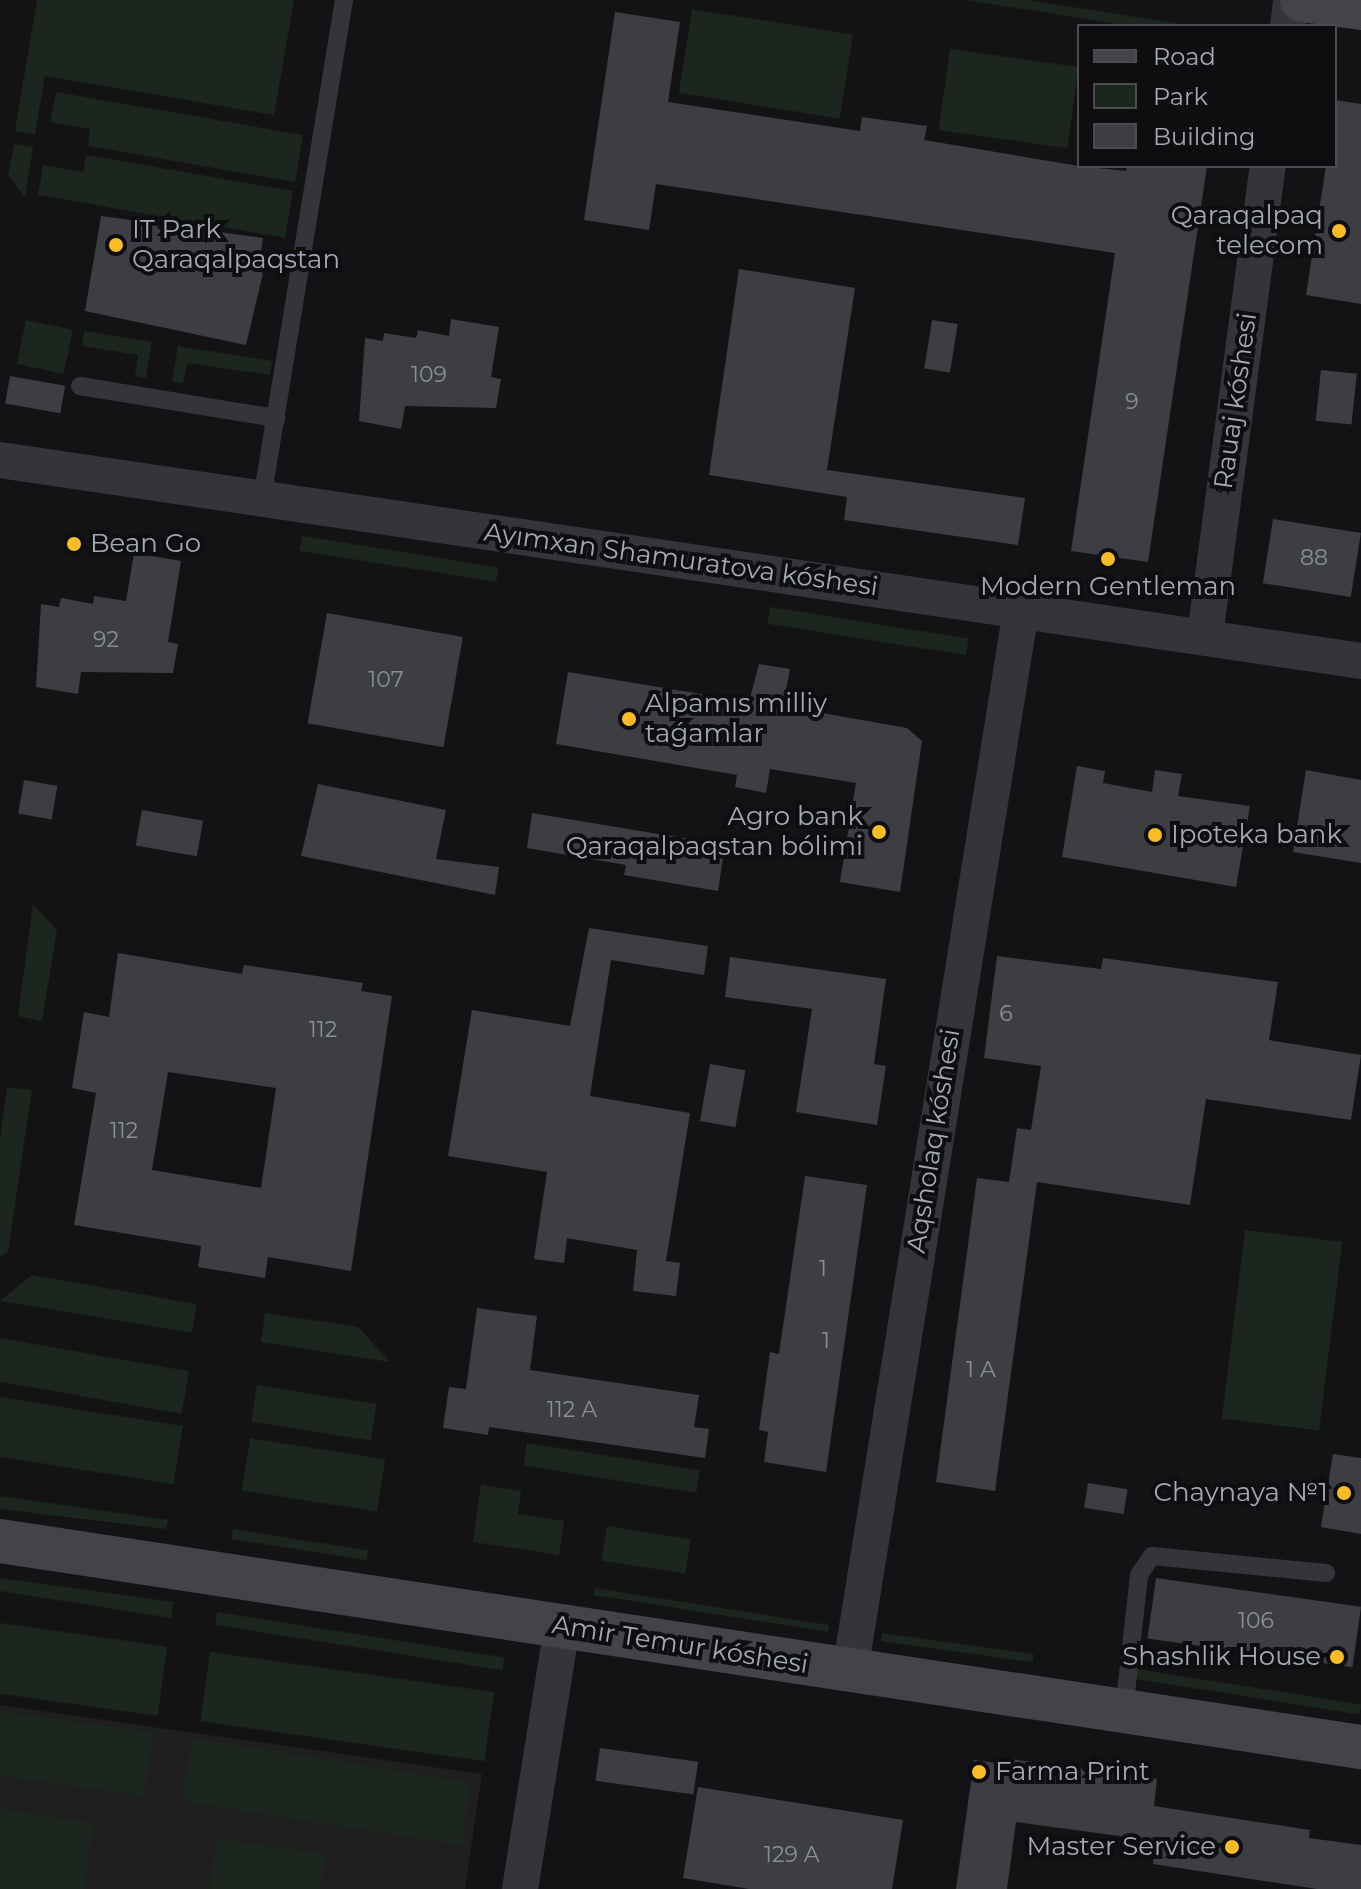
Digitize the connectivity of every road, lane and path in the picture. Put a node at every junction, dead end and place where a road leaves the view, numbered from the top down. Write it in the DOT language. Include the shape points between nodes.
graph roads {
  1 [pos="344,0"];
  2 [pos="1291,0"];
  3 [pos="1302,0"];
  4 [pos="1361,8"];
  5 [pos="1288,24"];
  6 [pos="1268,168"];
  7 [pos="80,386"];
  8 [pos="276,418"];
  9 [pos="0,460"];
  10 [pos="262,499"];
  11 [pos="1021,611"];
  12 [pos="1205,636"];
  13 [pos="1361,661"];
  14 [pos="0,1541"];
  15 [pos="1326,1573"];
  16 [pos="562,1626"];
  17 [pos="850,1671"];
  18 [pos="1124,1711"];
  19 [pos="1361,1747"];
  20 [pos="520,1889"];
  1 -- 8 [label="lane"];
  2 -- 5 [label="street"];
  3 -- 4 [label="main road"];
  6 -- 12 [label="street, Rauaj kóshesi"];
  7 -- 8 [label="lane"];
  8 -- 10 [label="lane"];
  9 -- 10 [label="street, Ayımxan Shamuratova kóshesi"];
  10 -- 11 [label="street, Ayımxan Shamuratova kóshesi"];
  11 -- 12 [label="street, Ayımxan Shamuratova kóshesi"];
  11 -- 17 [label="street, Aqsholaq kóshesi"];
  12 -- 13 [label="street, Ayımxan Shamuratova kóshesi"];
  14 -- 16 [label="main road, Amir Temur kóshesi"];
  15 -- 18 [label="lane" via="1152,1556 1139,1575"];
  16 -- 17 [label="main road, Amir Temur kóshesi"];
  16 -- 20 [label="street"];
  17 -- 18 [label="main road, Amir Temur kóshesi"];
  18 -- 19 [label="main road, Amir Temur kóshesi"];
}
